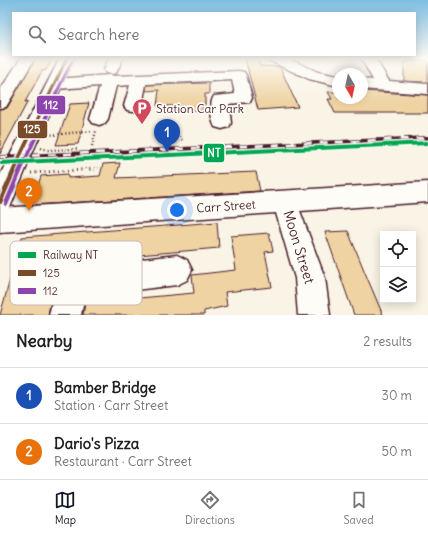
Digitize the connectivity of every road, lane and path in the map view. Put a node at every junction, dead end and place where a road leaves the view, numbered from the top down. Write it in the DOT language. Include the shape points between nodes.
graph roads {
  1 [pos="19,73"];
  2 [pos="60,73"];
  3 [pos="101,73"];
  4 [pos="111,73"];
  5 [pos="123,73"];
  6 [pos="307,73"];
  7 [pos="376,73"];
  8 [pos="144,78"];
  9 [pos="332,80"];
  10 [pos="55,84"];
  11 [pos="368,85"];
  12 [pos="384,86"];
  13 [pos="428,89"];
  14 [pos="0,102"];
  15 [pos="133,106"];
  16 [pos="99,119"];
  17 [pos="222,123"];
  18 [pos="179,137"];
  19 [pos="182,140"];
  20 [pos="26,143"];
  21 [pos="92,146"];
  22 [pos="78,149"];
  23 [pos="98,167"];
  24 [pos="11,176"];
  25 [pos="428,192"];
  26 [pos="0,202"];
  27 [pos="285,203"];
  28 [pos="0,220"];
  29 [pos="177,270"];
  30 [pos="142,274"];
  31 [pos="67,305"];
  32 [pos="65,315"];
  33 [pos="314,315"];
  1 -- 14 [label="street"];
  2 -- 10 [label="main road"];
  3 -- 10 [label="street"];
  4 -- 16 [label="street"];
  5 -- 8 [label="street"];
  6 -- 9 [label="street"];
  7 -- 12 [label="street"];
  8 -- 15 [label="street"];
  8 -- 17 [label="street" via="239,75 244,98 220,100"];
  10 -- 20 [label="main road"];
  11 -- 12 [label="street"];
  12 -- 13 [label="street"];
  18 -- 19 [label="path"];
  20 -- 21 [label="path" via="96,131"];
  20 -- 22 [label="path"];
  20 -- 24 [label="main road"];
  23 -- 24 [label="path"];
  24 -- 26 [label="main road"];
  25 -- 27 [label="street, Carr Street"];
  27 -- 28 [label="street, Carr Street"];
  27 -- 33 [label="street, Moon Street" via="310,278"];
  29 -- 30 [label="street"];
  31 -- 32 [label="street"];
}
